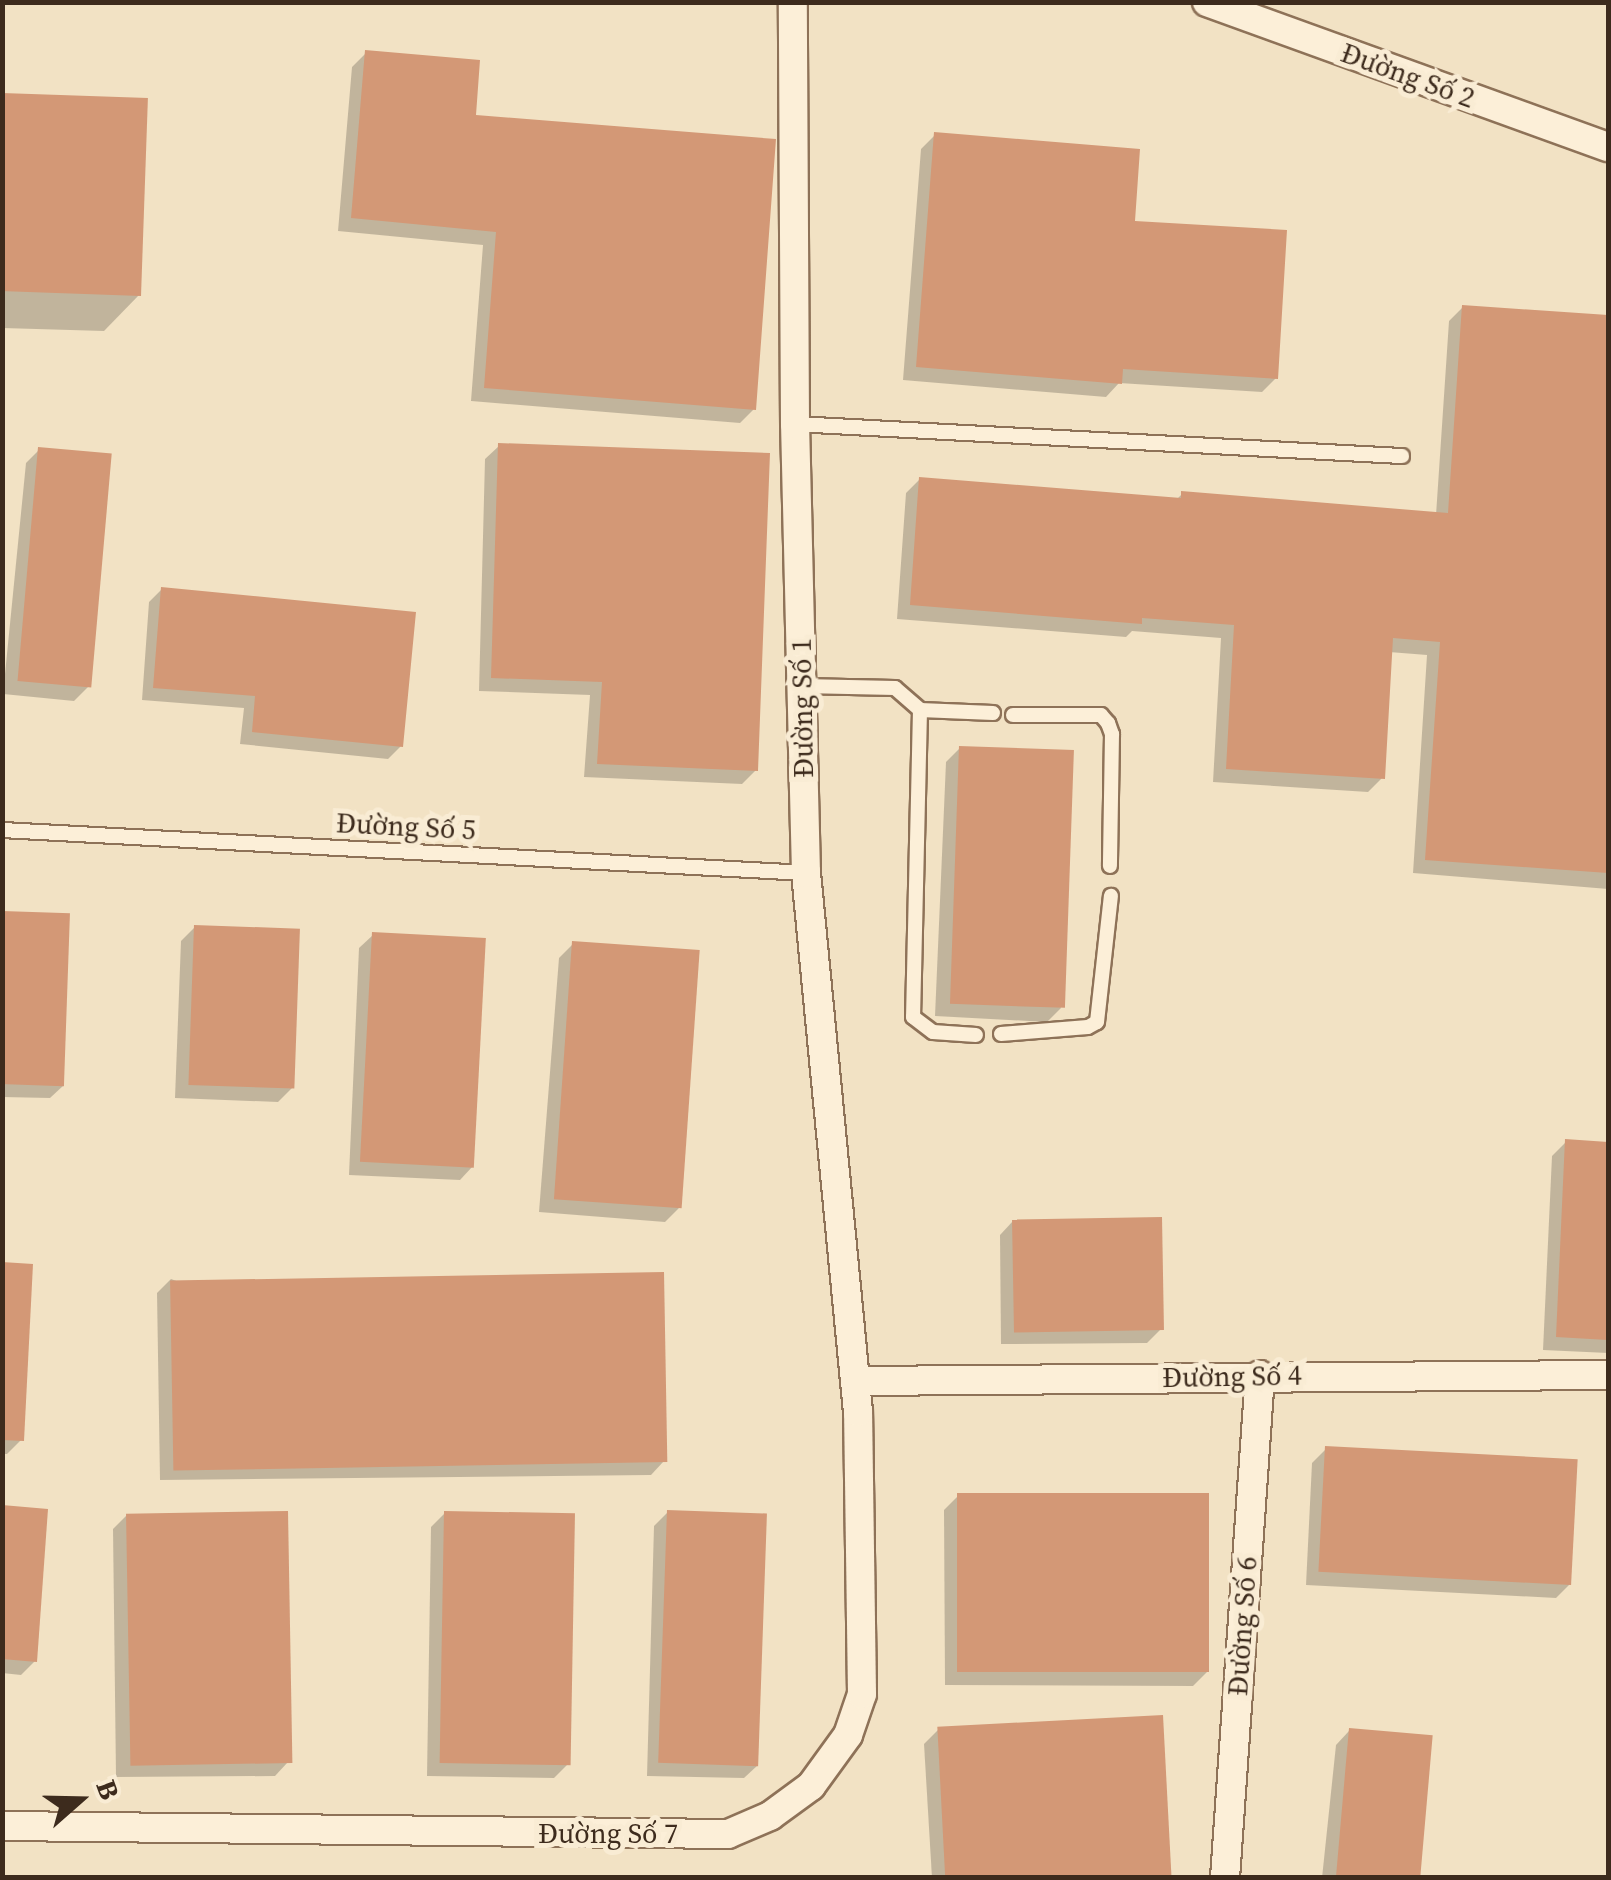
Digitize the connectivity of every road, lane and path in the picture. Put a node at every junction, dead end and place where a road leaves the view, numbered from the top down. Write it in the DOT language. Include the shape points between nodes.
graph roads {
  1 [pos="792,2"];
  2 [pos="1207,2"];
  3 [pos="1608,147"];
  4 [pos="795,424"];
  5 [pos="1402,456"];
  6 [pos="802,686"];
  7 [pos="920,710"];
  8 [pos="994,713"];
  9 [pos="1013,715"];
  10 [pos="2,830"];
  11 [pos="1110,866"];
  12 [pos="806,873"];
  13 [pos="1110,896"];
  14 [pos="1001,1034"];
  15 [pos="976,1035"];
  16 [pos="1260,1375"];
  17 [pos="1608,1375"];
  18 [pos="856,1381"];
  19 [pos="858,1412"];
  20 [pos="2,1826"];
  21 [pos="1225,1878"];
  1 -- 4 [label="street, Đường Số 1"];
  2 -- 3 [label="street, Đường Số 2"];
  4 -- 5 [label="lane"];
  4 -- 6 [label="street, Đường Số 1"];
  6 -- 7 [label="lane" via="894,688"];
  6 -- 12 [label="street, Đường Số 1"];
  7 -- 8 [label="lane"];
  7 -- 15 [label="lane" via="912,1017 932,1032"];
  9 -- 11 [label="lane" via="1102,715 1108,723"];
  10 -- 12 [label="lane, Đường Số 5"];
  12 -- 18 [label="street, Đường Số 1"];
  13 -- 14 [label="lane" via="1098,1022"];
  16 -- 17 [label="street, Đường Số 4"];
  16 -- 18 [label="street, Đường Số 4"];
  16 -- 21 [label="street, Đường Số 6"];
  18 -- 19 [label="street, Đường Số 1"];
  19 -- 20 [label="street, Đường Số 7" via="862,1694 848,1736 811,1786 770,1816 728,1834"];
}
